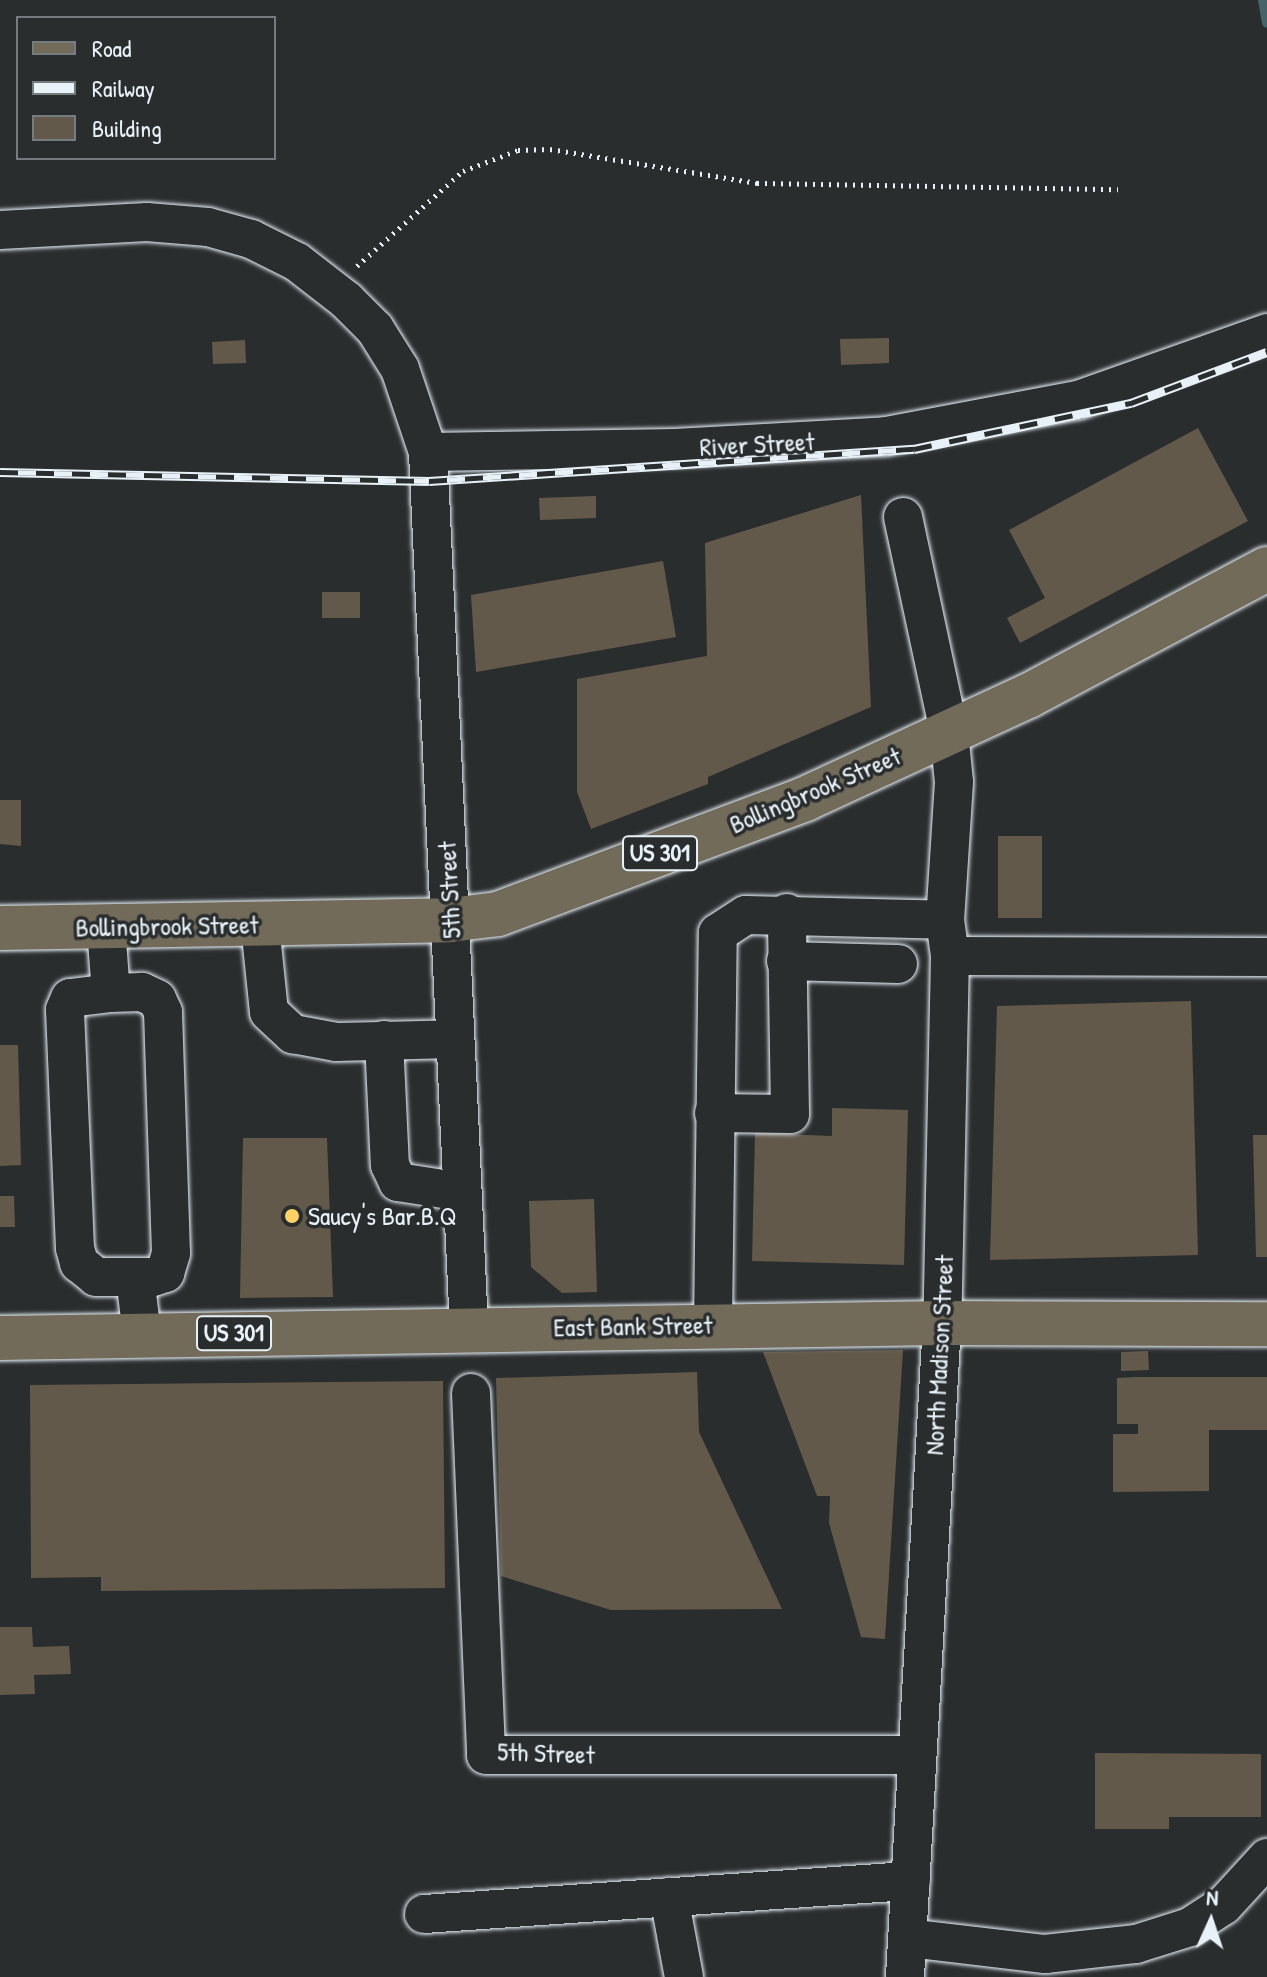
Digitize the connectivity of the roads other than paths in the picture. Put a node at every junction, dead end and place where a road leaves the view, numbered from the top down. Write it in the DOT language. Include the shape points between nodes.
graph roads {
  1 [pos="0,230"];
  2 [pos="1267,333"];
  3 [pos="428,452"];
  4 [pos="903,517"];
  5 [pos="1267,569"];
  6 [pos="949,732"];
  7 [pos="787,913"];
  8 [pos="450,920"];
  9 [pos="260,925"];
  10 [pos="106,927"];
  11 [pos="0,928"];
  12 [pos="947,938"];
  13 [pos="1267,957"];
  14 [pos="786,961"];
  15 [pos="898,964"];
  16 [pos="111,993"];
  17 [pos="455,1039"];
  18 [pos="384,1040"];
  19 [pos="714,1113"];
  20 [pos="462,1192"];
  21 [pos="135,1277"];
  22 [pos="942,1323"];
  23 [pos="1267,1324"];
  24 [pos="713,1326"];
  25 [pos="469,1328"];
  26 [pos="142,1335"];
  27 [pos="0,1338"];
  28 [pos="471,1393"];
  29 [pos="917,1755"];
  30 [pos="1267,1858"];
  31 [pos="911,1881"];
  32 [pos="669,1897"];
  33 [pos="424,1914"];
  34 [pos="908,1938"];
  35 [pos="684,1977"];
  36 [pos="905,1977"];
  1 -- 3 [label="street" via="147,222 208,227 251,239 331,287 375,329 400,369"];
  2 -- 3 [label="street, River Street" via="1078,400 887,436 675,448"];
  3 -- 8 [label="street, 5th Street"];
  4 -- 6 [label="street, North Madison Street"];
  5 -- 6 [label="main road, Bollingbrook Street / US 301"];
  6 -- 8 [label="main road, Bollingbrook Street / US 301" via="790,804 498,914"];
  6 -- 12 [label="street, North Madison Street" via="954,782"];
  7 -- 12 [label="street"];
  7 -- 14 [label="street"];
  7 -- 19 [label="street" via="746,915 718,933"];
  8 -- 9 [label="main road, Bollingbrook Street / US 301"];
  8 -- 17 [label="street, 5th Street"];
  9 -- 10 [label="main road, Bollingbrook Street / US 301"];
  9 -- 18 [label="street" via="261,976 269,1012 293,1034 336,1042"];
  10 -- 11 [label="main road, Bollingbrook Street / US 301"];
  10 -- 16 [label="street"];
  12 -- 13 [label="street"];
  12 -- 22 [label="street, North Madison Street"];
  14 -- 15 [label="street"];
  14 -- 19 [label="street" via="790,1114"];
  16 -- 21 [label="street" via="142,992 157,999 163,1012 171,1253 165,1273"];
  16 -- 21 [label="street" via="70,998 65,1010 75,1248 79,1263 96,1277"];
  17 -- 18 [label="street"];
  17 -- 20 [label="street, 5th Street"];
  18 -- 20 [label="street" via="390,1165 398,1182"];
  19 -- 24 [label="street"];
  20 -- 25 [label="street, 5th Street"];
  21 -- 26 [label="street"];
  22 -- 23 [label="main road, East Bank Street / US 301"];
  22 -- 24 [label="main road, East Bank Street / US 301"];
  22 -- 29 [label="street, North Madison Street"];
  24 -- 25 [label="main road, East Bank Street / US 301"];
  25 -- 26 [label="main road, East Bank Street / US 301"];
  26 -- 27 [label="main road, East Bank Street / US 301"];
  28 -- 29 [label="street, 5th Street" via="486,1755"];
  29 -- 31 [label="street, North Madison Street"];
  30 -- 34 [label="street" via="1224,1905 1190,1927 1136,1944 1045,1954"];
  31 -- 32 [label="street"];
  31 -- 34 [label="street, North Madison Street"];
  32 -- 33 [label="street"];
  32 -- 35 [label="street"];
  34 -- 36 [label="street, North Madison Street"];
}
